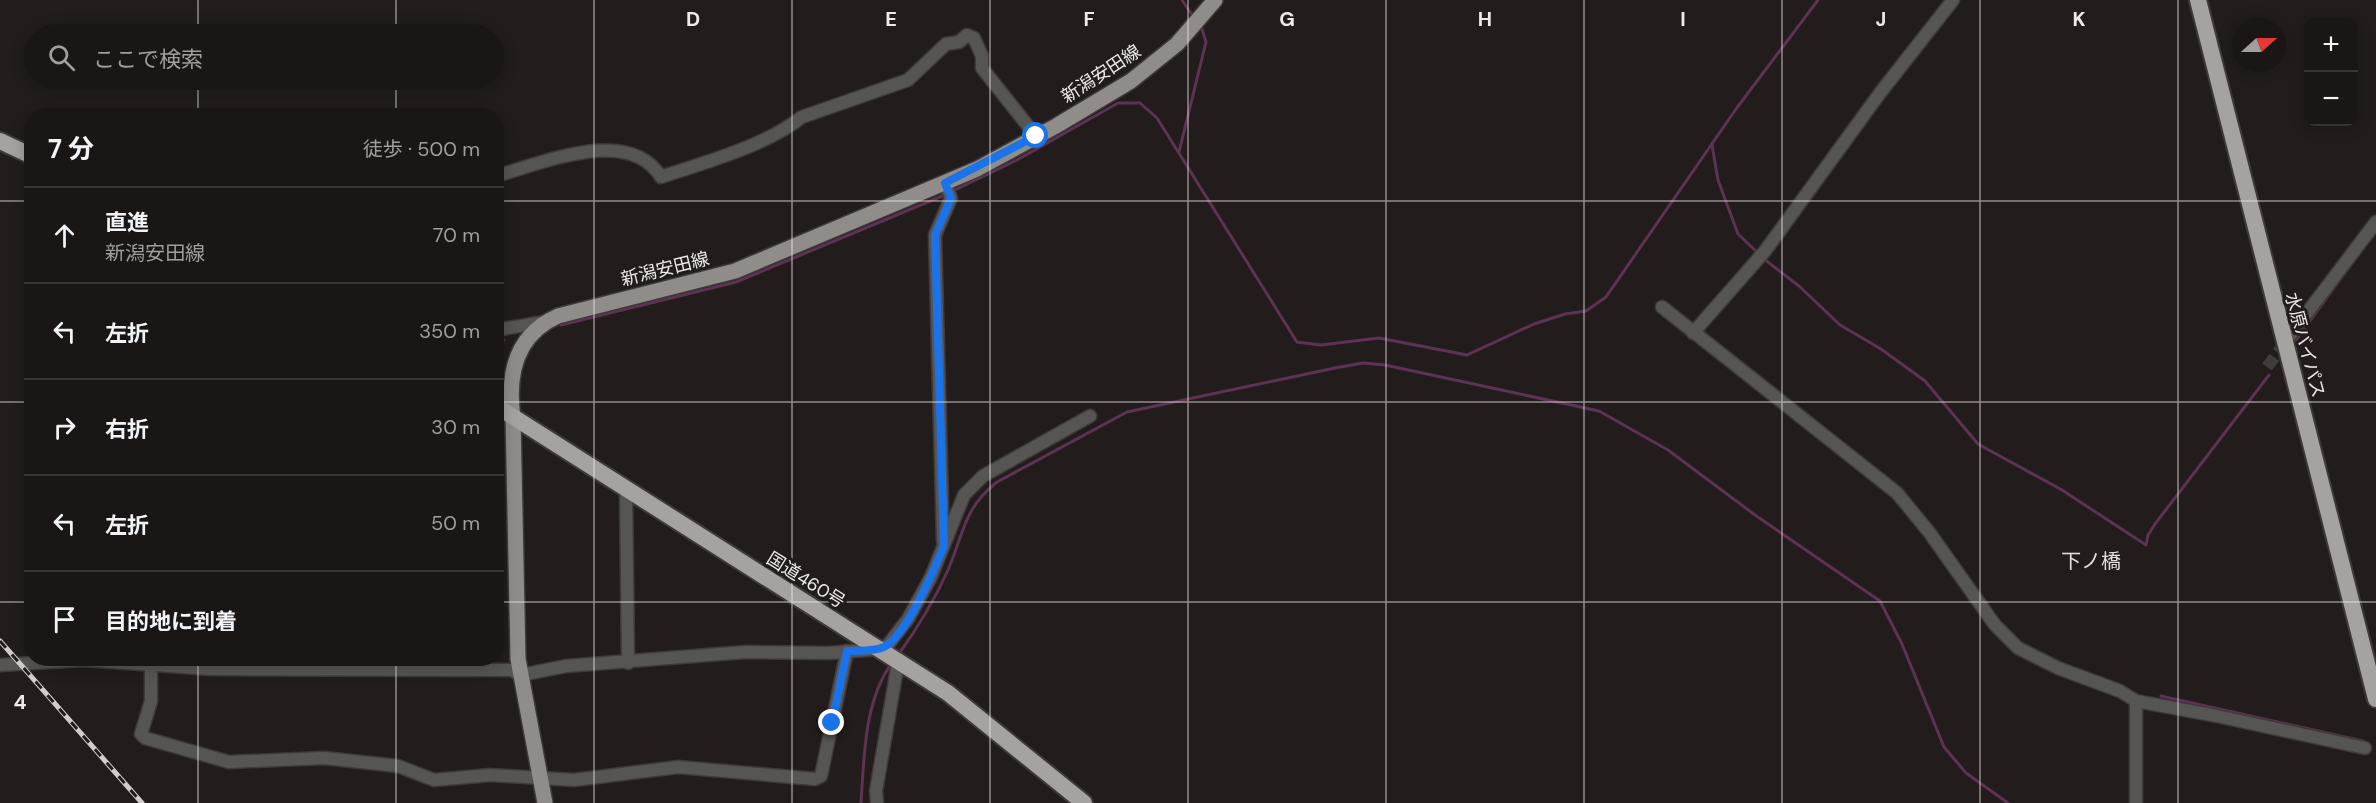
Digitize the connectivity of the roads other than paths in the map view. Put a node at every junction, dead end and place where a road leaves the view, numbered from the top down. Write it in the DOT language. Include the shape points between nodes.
graph roads {
  1 [pos="1215,0"];
  2 [pos="1953,0"];
  3 [pos="2198,0"];
  4 [pos="1036,136"];
  5 [pos="0,141"];
  6 [pos="24,152"];
  7 [pos="504,174"];
  8 [pos="945,183"];
  9 [pos="2376,222"];
  10 [pos="1662,307"];
  11 [pos="544,322"];
  12 [pos="504,329"];
  13 [pos="1693,333"];
  14 [pos="2291,334"];
  15 [pos="504,412"];
  16 [pos="1090,416"];
  17 [pos="513,418"];
  18 [pos="626,488"];
  19 [pos="944,546"];
  20 [pos="847,651"];
  21 [pos="887,656"];
  22 [pos="628,663"];
  23 [pos="24,664"];
  24 [pos="0,665"];
  25 [pos="151,666"];
  26 [pos="521,675"];
  27 [pos="2376,699"];
  28 [pos="2136,701"];
  29 [pos="2365,748"];
  30 [pos="539,778"];
  31 [pos="545,803"];
  32 [pos="877,803"];
  33 [pos="1084,803"];
  34 [pos="2136,803"];
  1 -- 4 [label="main road, 新潟安田線" via="1155,63"];
  2 -- 13 [label="street" via="1764,251"];
  3 -- 27 [label="highway, 水原バイパス"];
  4 -- 7 [label="street" via="990,82 970,35 946,44 909,80 802,117 791,126 731,153 661,177 653,165 634,154 608,148"];
  4 -- 8 [label="main road, 新潟安田線"];
  5 -- 6 [label="highway"];
  8 -- 11 [label="main road, 新潟安田線" via="735,271"];
  8 -- 19 [label="street" via="951,198 935,235"];
  9 -- 14 [label="street"];
  10 -- 13 [label="street"];
  11 -- 12 [label="street"];
  11 -- 17 [label="main road, 新潟安田線" via="533,330 517,356 510,398"];
  13 -- 28 [label="street" via="1897,493 1995,625 2018,648"];
  15 -- 17 [label="highway, 国道460号"];
  16 -- 19 [label="street" via="983,476 964,495"];
  17 -- 18 [label="highway, 国道460号"];
  17 -- 26 [label="main road, 新潟安田線" via="516,622"];
  18 -- 21 [label="highway, 国道460号"];
  18 -- 22 [label="street"];
  19 -- 21 [label="street" via="932,577 887,646"];
  20 -- 21 [label="street"];
  20 -- 22 [label="street" via="746,652"];
  20 -- 30 [label="street" via="821,776 678,767 574,780"];
  21 -- 32 [label="street"];
  21 -- 33 [label="highway, 国道460号" via="949,694"];
  22 -- 26 [label="street" via="566,666"];
  23 -- 24 [label="street"];
  25 -- 26 [label="street" via="511,670"];
  25 -- 30 [label="street" via="151,700 141,734 145,738 229,762 324,759 398,766 434,780 490,775"];
  26 -- 30 [label="main road, 新潟安田線"];
  28 -- 29 [label="street"];
  28 -- 34 [label="street"];
  30 -- 31 [label="main road, 新潟安田線"];
}
